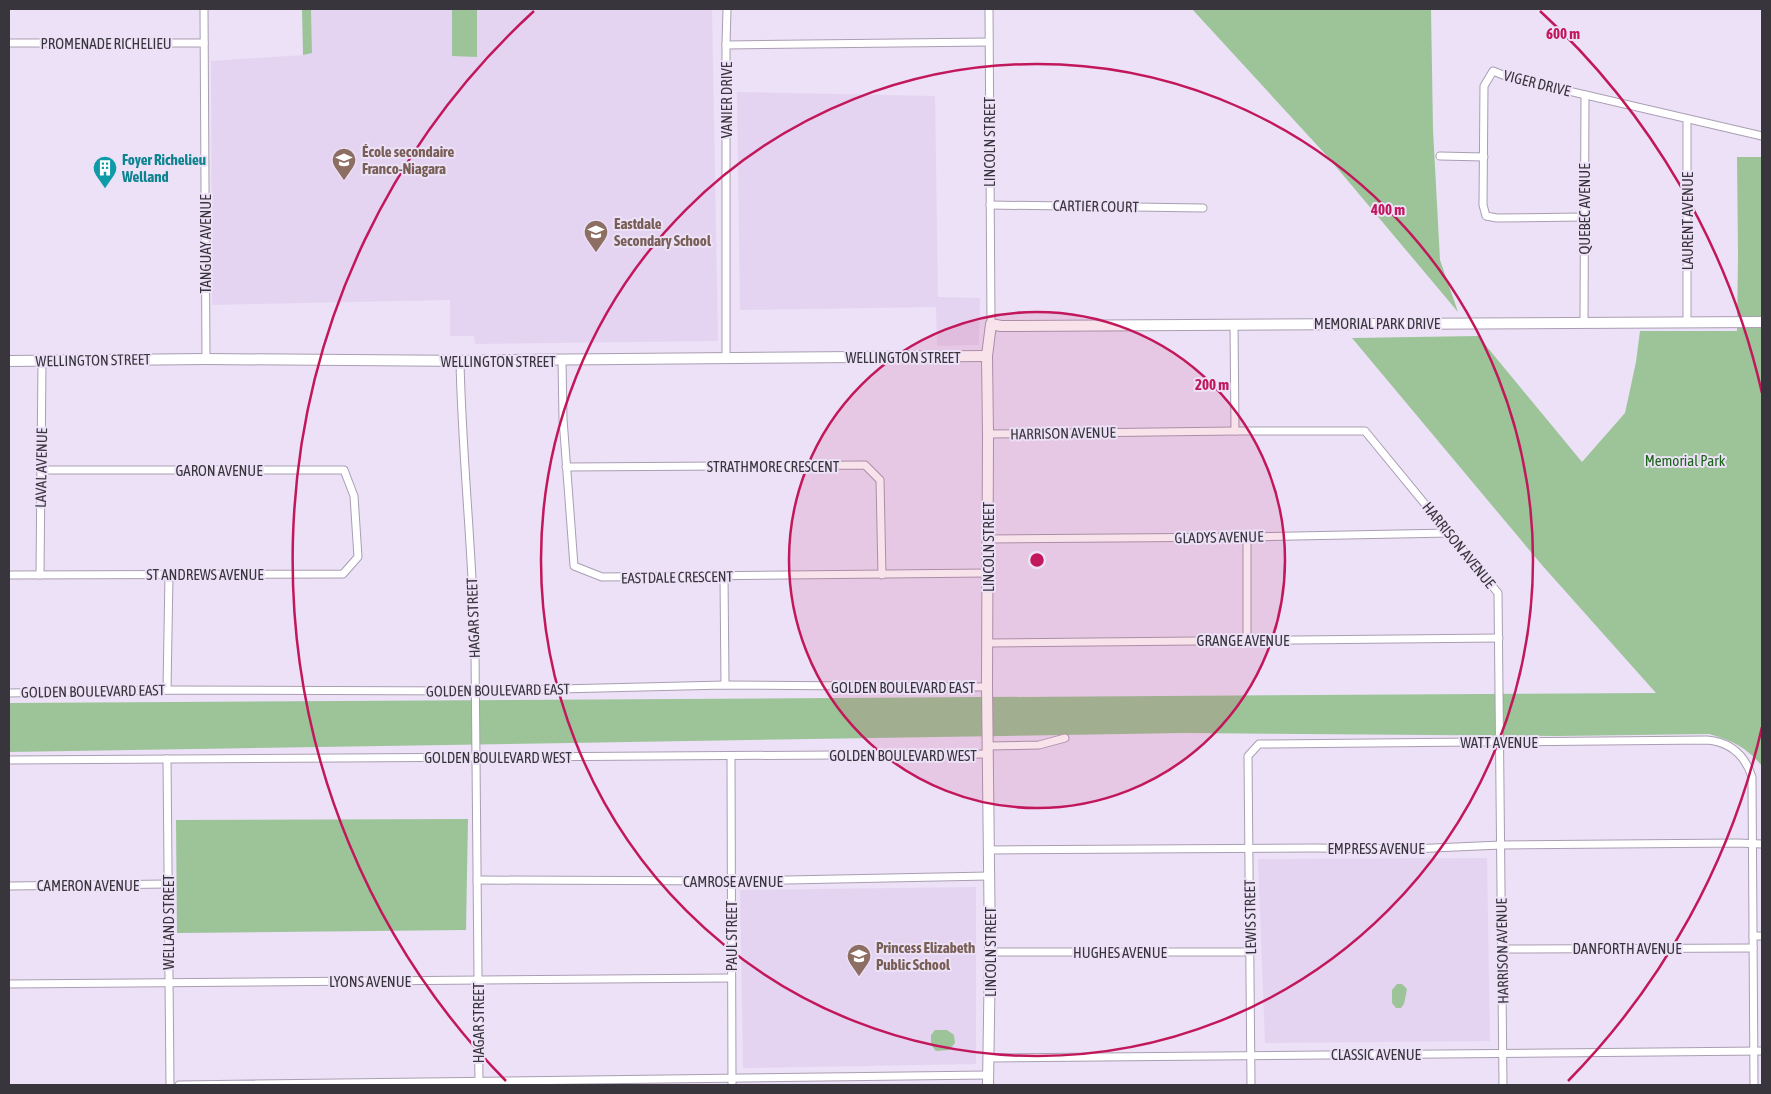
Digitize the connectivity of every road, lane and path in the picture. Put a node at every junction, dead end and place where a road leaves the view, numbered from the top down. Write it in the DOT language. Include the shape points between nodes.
graph roads {
  1 [pos="204,9"];
  2 [pos="727,9"];
  3 [pos="989,9"];
  4 [pos="989,42"];
  5 [pos="9,43"];
  6 [pos="204,43"];
  7 [pos="726,45"];
  8 [pos="1585,95"];
  9 [pos="1687,118"];
  10 [pos="1762,136"];
  11 [pos="1440,156"];
  12 [pos="1484,157"];
  13 [pos="990,205"];
  14 [pos="1203,208"];
  15 [pos="1584,217"];
  16 [pos="1762,322"];
  17 [pos="1687,323"];
  18 [pos="991,324"];
  19 [pos="1234,324"];
  20 [pos="1584,324"];
  21 [pos="987,356"];
  22 [pos="726,358"];
  23 [pos="206,359"];
  24 [pos="562,360"];
  25 [pos="9,361"];
  26 [pos="42,361"];
  27 [pos="460,361"];
  28 [pos="1235,431"];
  29 [pos="988,434"];
  30 [pos="566,467"];
  31 [pos="40,470"];
  32 [pos="356,521"];
  33 [pos="1450,533"];
  34 [pos="1247,537"];
  35 [pos="988,539"];
  36 [pos="987,573"];
  37 [pos="169,574"];
  38 [pos="882,574"];
  39 [pos="9,575"];
  40 [pos="40,575"];
  41 [pos="724,576"];
  42 [pos="1499,638"];
  43 [pos="1247,640"];
  44 [pos="988,643"];
  45 [pos="725,685"];
  46 [pos="987,687"];
  47 [pos="167,690"];
  48 [pos="476,691"];
  49 [pos="9,693"];
  50 [pos="1065,738"];
  51 [pos="1500,742"];
  52 [pos="1252,749"];
  53 [pos="988,750"];
  54 [pos="731,756"];
  55 [pos="476,757"];
  56 [pos="167,759"];
  57 [pos="9,760"];
  58 [pos="1752,843"];
  59 [pos="1762,844"];
  60 [pos="1501,845"];
  61 [pos="1249,848"];
  62 [pos="990,850"];
  63 [pos="989,876"];
  64 [pos="477,880"];
  65 [pos="731,881"];
  66 [pos="168,884"];
  67 [pos="9,886"];
  68 [pos="1753,936"];
  69 [pos="1762,936"];
  70 [pos="1753,948"];
  71 [pos="1502,949"];
  72 [pos="990,952"];
  73 [pos="1250,952"];
  74 [pos="731,978"];
  75 [pos="478,980"];
  76 [pos="168,982"];
  77 [pos="9,984"];
  78 [pos="1758,1050"];
  79 [pos="1503,1053"];
  80 [pos="1250,1054"];
  81 [pos="989,1058"];
  82 [pos="988,1080"];
  83 [pos="732,1082"];
  84 [pos="479,1083"];
  85 [pos="170,1085"];
  86 [pos="179,1085"];
  87 [pos="1250,1085"];
  88 [pos="1503,1085"];
  89 [pos="1754,1085"];
  1 -- 6 [label="street, TANGUAY AVENUE"];
  2 -- 7 [label="street"];
  3 -- 4 [label="street, LINCOLN STREET"];
  4 -- 7 [label="street, VANIER DRIVE"];
  4 -- 13 [label="street, LINCOLN STREET"];
  5 -- 6 [label="street, PROMENADE RICHELIEU"];
  6 -- 23 [label="street, TANGUAY AVENUE"];
  7 -- 22 [label="street, VANIER DRIVE"];
  8 -- 9 [label="street, VIGER DRIVE"];
  8 -- 12 [label="street, VIGER DRIVE" via="1493,71 1484,86"];
  8 -- 15 [label="street, QUEBEC AVENUE"];
  9 -- 10 [label="street, VIGER DRIVE"];
  9 -- 17 [label="street, LAURENT AVENUE"];
  11 -- 12 [label="street"];
  12 -- 15 [label="street, VIGER DRIVE" via="1483,205 1486,216"];
  13 -- 14 [label="street, CARTIER COURT"];
  13 -- 18 [label="street, LINCOLN STREET"];
  15 -- 20 [label="street, QUEBEC AVENUE"];
  16 -- 17 [label="main road, MEMORIAL PARK DRIVE"];
  17 -- 20 [label="main road, MEMORIAL PARK DRIVE"];
  18 -- 19 [label="main road, MEMORIAL PARK DRIVE"];
  18 -- 21 [label="main road, LINCOLN STREET"];
  19 -- 20 [label="main road, MEMORIAL PARK DRIVE"];
  19 -- 28 [label="street"];
  21 -- 22 [label="main road, WELLINGTON STREET"];
  21 -- 29 [label="main road, LINCOLN STREET"];
  22 -- 24 [label="main road, WELLINGTON STREET"];
  23 -- 26 [label="main road, WELLINGTON STREET"];
  23 -- 27 [label="main road, WELLINGTON STREET"];
  24 -- 27 [label="main road, WELLINGTON STREET"];
  24 -- 30 [label="street, EASTDALE CRESCENT"];
  25 -- 26 [label="main road, WELLINGTON STREET"];
  26 -- 31 [label="street, LAVAL AVENUE"];
  27 -- 48 [label="street, HAGAR STREET"];
  28 -- 29 [label="street, HARRISON AVENUE"];
  28 -- 33 [label="street, HARRISON AVENUE" via="1366,431"];
  29 -- 35 [label="main road, LINCOLN STREET"];
  30 -- 38 [label="street, STRATHMORE CRESCENT" via="865,465 880,480"];
  30 -- 41 [label="street, EASTDALE CRESCENT" via="574,566 602,577"];
  31 -- 32 [label="street, GARON AVENUE" via="344,470 354,496"];
  31 -- 40 [label="street, LAVAL AVENUE"];
  32 -- 37 [label="street, ST ANDREWS AVENUE" via="358,557 343,574"];
  33 -- 34 [label="street, GLADYS AVENUE"];
  33 -- 42 [label="street, HARRISON AVENUE" via="1498,592"];
  34 -- 35 [label="street, GLADYS AVENUE"];
  34 -- 43 [label="street"];
  35 -- 36 [label="main road, LINCOLN STREET"];
  36 -- 38 [label="street, EASTDALE CRESCENT"];
  36 -- 44 [label="main road, LINCOLN STREET"];
  37 -- 40 [label="street, ST ANDREWS AVENUE"];
  37 -- 47 [label="street"];
  38 -- 41 [label="street, EASTDALE CRESCENT"];
  39 -- 40 [label="street, ST ANDREWS AVENUE"];
  41 -- 45 [label="street"];
  42 -- 43 [label="street, GRANGE AVENUE"];
  42 -- 51 [label="street, HARRISON AVENUE"];
  43 -- 44 [label="street, GRANGE AVENUE"];
  44 -- 46 [label="main road, LINCOLN STREET"];
  45 -- 46 [label="street, GOLDEN BOULEVARD EAST"];
  45 -- 48 [label="street, GOLDEN BOULEVARD EAST"];
  46 -- 53 [label="main road, LINCOLN STREET"];
  47 -- 48 [label="street, GOLDEN BOULEVARD EAST"];
  47 -- 49 [label="street, GOLDEN BOULEVARD EAST"];
  48 -- 55 [label="street, HAGAR STREET"];
  50 -- 53 [label="street, GOLDEN BOULEVARD WEST" via="1039,745"];
  51 -- 52 [label="street, WATT AVENUE" via="1259,744"];
  51 -- 58 [label="street, WATT AVENUE" via="1707,740 1724,743 1733,748 1749,768"];
  51 -- 60 [label="street, HARRISON AVENUE"];
  52 -- 61 [label="street, LEWIS STREET" via="1248,756"];
  53 -- 54 [label="street, GOLDEN BOULEVARD WEST"];
  53 -- 62 [label="main road, LINCOLN STREET"];
  54 -- 55 [label="street, GOLDEN BOULEVARD WEST"];
  54 -- 65 [label="street, PAUL STREET"];
  55 -- 56 [label="street, GOLDEN BOULEVARD WEST"];
  55 -- 64 [label="street, HAGAR STREET"];
  56 -- 57 [label="street, GOLDEN BOULEVARD WEST"];
  56 -- 66 [label="street, WELLAND STREET"];
  58 -- 59 [label="street, EMPRESS AVENUE"];
  58 -- 60 [label="street, EMPRESS AVENUE"];
  58 -- 68 [label="street"];
  60 -- 61 [label="street, EMPRESS AVENUE" via="1411,849"];
  60 -- 71 [label="street, HARRISON AVENUE"];
  61 -- 62 [label="street, EMPRESS AVENUE"];
  61 -- 73 [label="street, LEWIS STREET"];
  62 -- 63 [label="main road, LINCOLN STREET"];
  63 -- 65 [label="street, CAMROSE AVENUE"];
  63 -- 72 [label="main road, LINCOLN STREET"];
  64 -- 65 [label="street, CAMROSE AVENUE"];
  64 -- 75 [label="street, HAGAR STREET"];
  65 -- 74 [label="street, PAUL STREET"];
  66 -- 67 [label="street, CAMERON AVENUE"];
  66 -- 76 [label="street, WELLAND STREET"];
  68 -- 69 [label="street"];
  68 -- 70 [label="street"];
  70 -- 71 [label="street, DANFORTH AVENUE"];
  70 -- 78 [label="street"];
  71 -- 79 [label="street, HARRISON AVENUE"];
  72 -- 73 [label="street, HUGHES AVENUE"];
  72 -- 81 [label="main road, LINCOLN STREET"];
  73 -- 80 [label="street, LEWIS STREET"];
  74 -- 75 [label="street, LYONS AVENUE"];
  74 -- 83 [label="street, PAUL STREET"];
  75 -- 76 [label="street, LYONS AVENUE"];
  75 -- 84 [label="street, HAGAR STREET"];
  76 -- 77 [label="street, LYONS AVENUE"];
  76 -- 85 [label="street, WELLAND STREET"];
  78 -- 79 [label="street, CLASSIC AVENUE"];
  78 -- 89 [label="street"];
  79 -- 80 [label="street, CLASSIC AVENUE"];
  79 -- 88 [label="street, HARRISON AVENUE"];
  80 -- 81 [label="street, CLASSIC AVENUE"];
  80 -- 87 [label="street, LEWIS STREET"];
  81 -- 82 [label="main road, LINCOLN STREET"];
  82 -- 83 [label="street"];
  83 -- 84 [label="street"];
  84 -- 86 [label="street"];
}
